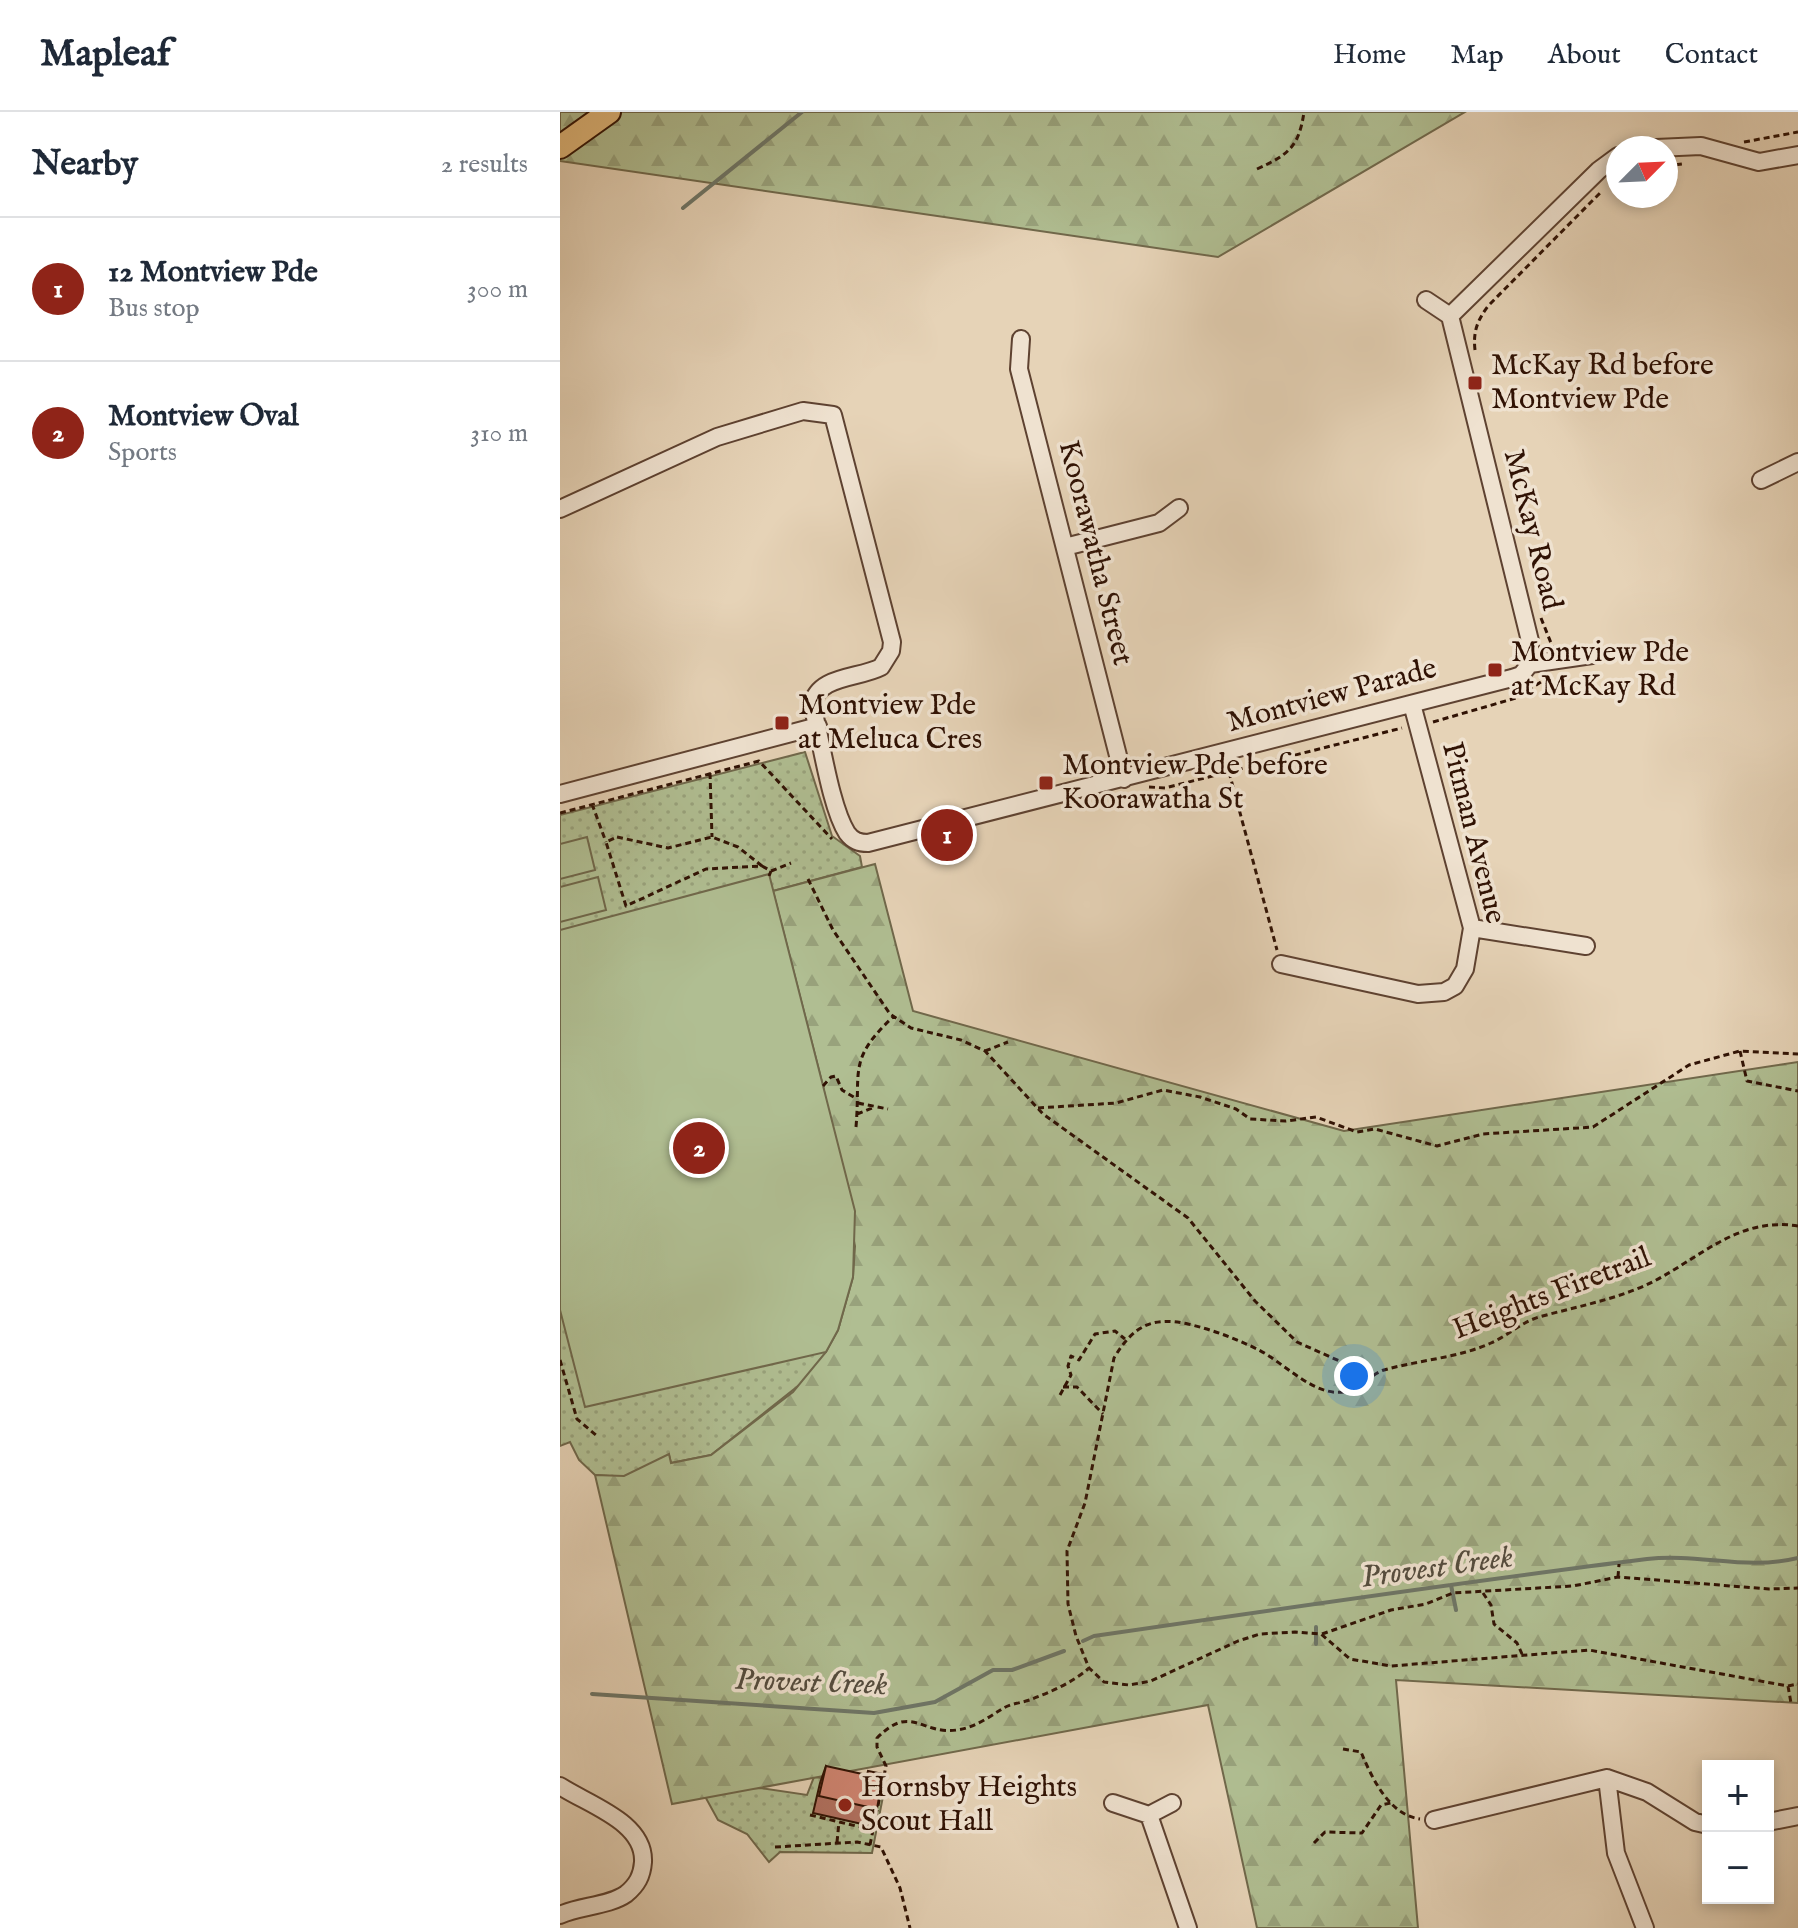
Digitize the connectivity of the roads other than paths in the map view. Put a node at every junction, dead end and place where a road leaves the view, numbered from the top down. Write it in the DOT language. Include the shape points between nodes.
graph roads {
  1 [pos="609,112"];
  2 [pos="560,147"];
  3 [pos="1678,147"];
  4 [pos="1798,155"];
  5 [pos="1606,165"];
  6 [pos="1426,300"];
  7 [pos="1450,316"];
  8 [pos="1021,339"];
  9 [pos="1798,462"];
  10 [pos="1761,480"];
  11 [pos="1179,508"];
  12 [pos="560,509"];
  13 [pos="1065,547"];
  14 [pos="1592,655"];
  15 [pos="1530,664"];
  16 [pos="1412,704"];
  17 [pos="818,726"];
  18 [pos="1124,779"];
  19 [pos="560,794"];
  20 [pos="1472,928"];
  21 [pos="1586,946"];
  22 [pos="1281,964"];
  23 [pos="1607,1778"];
  24 [pos="560,1786"];
  25 [pos="1113,1803"];
  26 [pos="1172,1803"];
  27 [pos="1149,1815"];
  28 [pos="1798,1816"];
  29 [pos="1434,1820"];
  30 [pos="1774,1821"];
  31 [pos="1702,1824"];
  32 [pos="560,1915"];
  33 [pos="1188,1928"];
  34 [pos="1645,1928"];
  1 -- 2 [label="main road"];
  3 -- 4 [label="street" via="1701,146 1759,162"];
  5 -- 7 [label="street"];
  6 -- 7 [label="street"];
  7 -- 15 [label="street, McKay Road" via="1530,641"];
  8 -- 13 [label="street, Koorawatha Street" via="1019,369"];
  9 -- 10 [label="street"];
  11 -- 13 [label="street" via="1159,523"];
  12 -- 17 [label="street" via="717,437 803,411 833,415 892,642 881,667 818,689 812,705"];
  13 -- 18 [label="street, Koorawatha Street"];
  14 -- 15 [label="street, Montview Parade"];
  15 -- 16 [label="street, Montview Parade" via="1521,675"];
  16 -- 18 [label="street, Montview Parade"];
  16 -- 20 [label="street, Pitman Avenue"];
  17 -- 18 [label="street, Montview Parade" via="839,815 848,835 858,842"];
  17 -- 19 [label="street"];
  20 -- 21 [label="street"];
  20 -- 22 [label="street, Pitman Avenue" via="1465,969 1455,986 1444,992 1418,994"];
  23 -- 29 [label="street"];
  23 -- 31 [label="street" via="1647,1792"];
  23 -- 34 [label="street" via="1616,1853"];
  24 -- 32 [label="street" via="632,1830 642,1842 643,1873 623,1896"];
  25 -- 27 [label="street"];
  26 -- 27 [label="street"];
  27 -- 33 [label="street"];
  28 -- 30 [label="street"];
}
